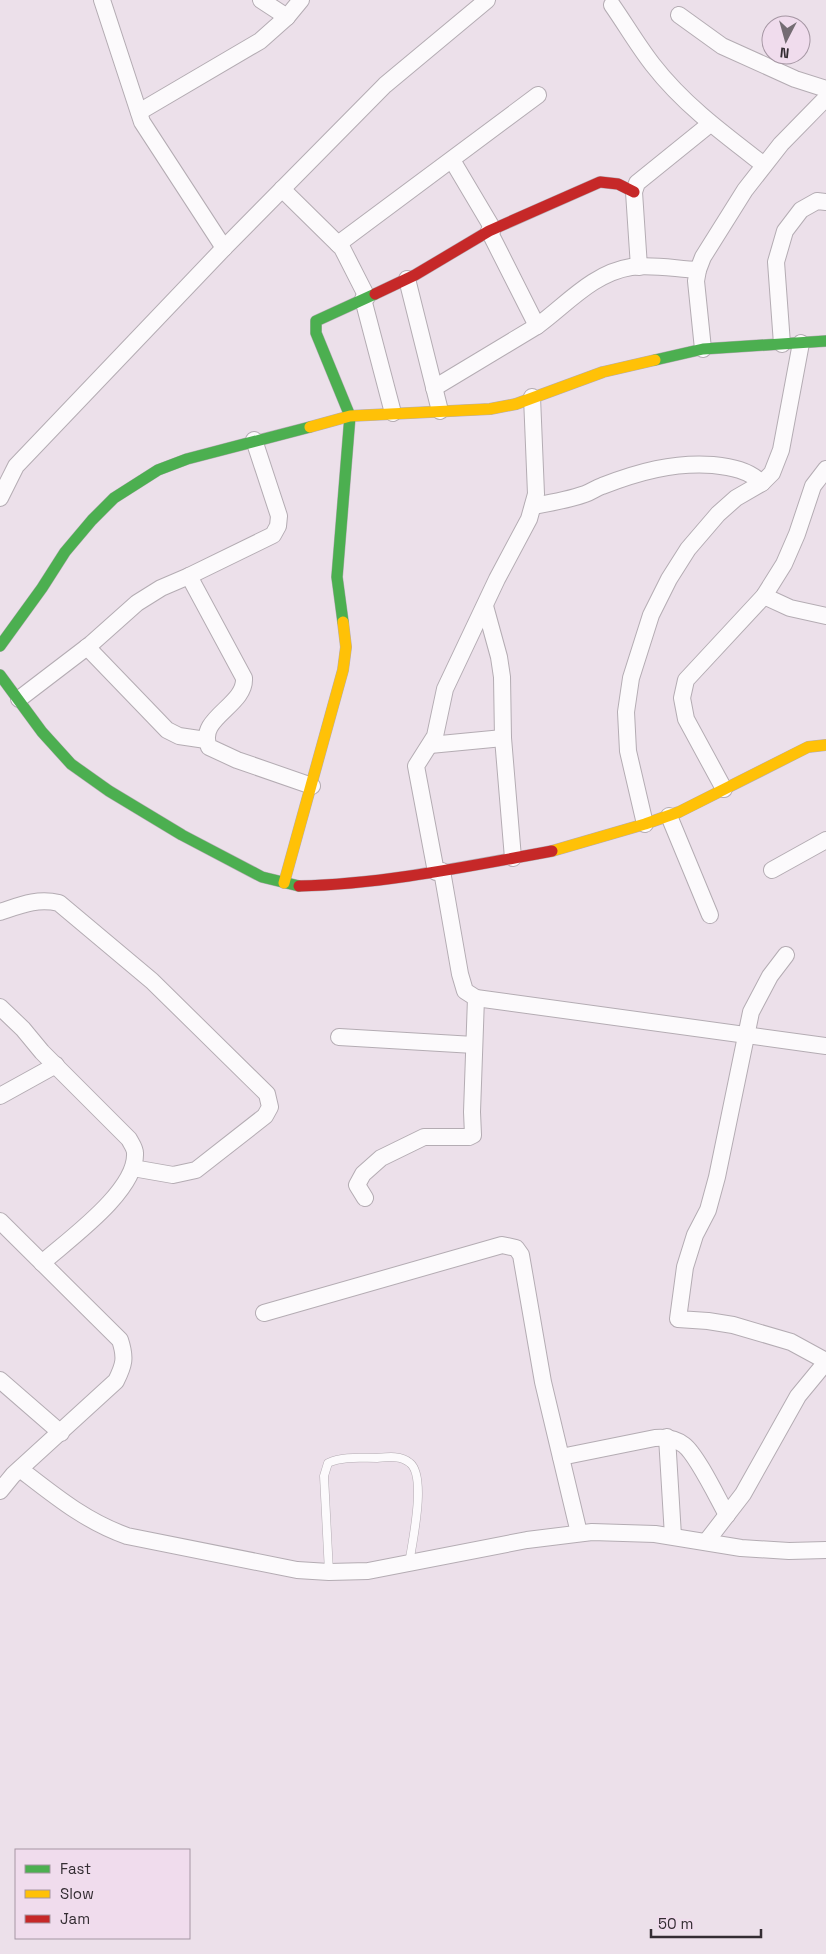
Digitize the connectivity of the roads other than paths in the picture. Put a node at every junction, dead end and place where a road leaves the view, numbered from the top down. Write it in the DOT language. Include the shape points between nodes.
graph roads {
  1 [pos="102,0"];
  2 [pos="261,0"];
  3 [pos="301,0"];
  4 [pos="487,0"];
  5 [pos="612,5"];
  6 [pos="679,15"];
  7 [pos="287,17"];
  8 [pos="826,89"];
  9 [pos="538,95"];
  10 [pos="826,98"];
  11 [pos="139,112"];
  12 [pos="710,124"];
  13 [pos="452,160"];
  14 [pos="764,165"];
  15 [pos="282,190"];
  16 [pos="634,192"];
  17 [pos="823,198"];
  18 [pos="491,230"];
  19 [pos="338,244"];
  20 [pos="224,248"];
  21 [pos="639,267"];
  22 [pos="698,270"];
  23 [pos="407,279"];
  24 [pos="365,298"];
  25 [pos="537,326"];
  26 [pos="826,341"];
  27 [pos="801,343"];
  28 [pos="782,344"];
  29 [pos="703,349"];
  30 [pos="434,388"];
  31 [pos="532,397"];
  32 [pos="440,411"];
  33 [pos="393,413"];
  34 [pos="350,416"];
  35 [pos="254,440"];
  36 [pos="826,470"];
  37 [pos="762,484"];
  38 [pos="0,498"];
  39 [pos="532,506"];
  40 [pos="190,576"];
  41 [pos="764,596"];
  42 [pos="485,606"];
  43 [pos="826,616"];
  44 [pos="0,646"];
  45 [pos="87,647"];
  46 [pos="0,675"];
  47 [pos="19,699"];
  48 [pos="503,738"];
  49 [pos="206,740"];
  50 [pos="430,745"];
  51 [pos="826,745"];
  52 [pos="312,786"];
  53 [pos="724,789"];
  54 [pos="669,816"];
  55 [pos="645,824"];
  56 [pos="826,840"];
  57 [pos="513,858"];
  58 [pos="772,870"];
  59 [pos="439,872"];
  60 [pos="284,883"];
  61 [pos="0,912"];
  62 [pos="710,915"];
  63 [pos="786,956"];
  64 [pos="476,998"];
  65 [pos="0,1006"];
  66 [pos="745,1036"];
  67 [pos="338,1038"];
  68 [pos="474,1045"];
  69 [pos="826,1046"];
  70 [pos="56,1065"];
  71 [pos="0,1096"];
  72 [pos="133,1168"];
  73 [pos="365,1198"];
  74 [pos="0,1221"];
  75 [pos="42,1263"];
  76 [pos="264,1313"];
  77 [pos="826,1362"];
  78 [pos="0,1380"];
  79 [pos="61,1433"];
  80 [pos="667,1437"];
  81 [pos="561,1457"];
  82 [pos="20,1469"];
  83 [pos="0,1491"];
  84 [pos="727,1515"];
  85 [pos="580,1534"];
  86 [pos="673,1536"];
  87 [pos="706,1542"];
  88 [pos="826,1550"];
  89 [pos="409,1564"];
  90 [pos="329,1572"];
  1 -- 11 [label="street"];
  2 -- 7 [label="street"];
  3 -- 7 [label="street"];
  4 -- 15 [label="street" via="384,85"];
  5 -- 12 [label="street" via="654,66"];
  6 -- 8 [label="street" via="722,46 795,79"];
  7 -- 11 [label="street" via="260,41"];
  9 -- 13 [label="street"];
  10 -- 14 [label="street"];
  11 -- 20 [label="street" via="142,122"];
  12 -- 14 [label="street"];
  12 -- 16 [label="street" via="638,184"];
  13 -- 18 [label="street"];
  13 -- 19 [label="street"];
  14 -- 22 [label="street" via="745,190"];
  15 -- 19 [label="street"];
  15 -- 20 [label="street"];
  16 -- 18 [label="street" via="620,183 600,182"];
  16 -- 21 [label="street"];
  17 -- 28 [label="street" via="801,210 785,231 776,262"];
  18 -- 23 [label="street"];
  18 -- 25 [label="street"];
  19 -- 24 [label="street"];
  20 -- 38 [label="street" via="16,466"];
  21 -- 22 [label="street"];
  21 -- 25 [label="street" via="613,272 590,284"];
  22 -- 29 [label="street" via="696,281"];
  23 -- 24 [label="street"];
  23 -- 30 [label="street"];
  24 -- 33 [label="street"];
  24 -- 34 [label="street" via="316,321 315,326"];
  25 -- 30 [label="street"];
  26 -- 27 [label="street"];
  27 -- 28 [label="street"];
  27 -- 37 [label="street" via="781,450 772,473"];
  28 -- 29 [label="street"];
  29 -- 31 [label="street" via="603,372"];
  30 -- 32 [label="street"];
  31 -- 32 [label="street" via="490,409"];
  31 -- 39 [label="street" via="536,465 536,494"];
  32 -- 33 [label="street"];
  33 -- 34 [label="street"];
  34 -- 35 [label="street"];
  34 -- 52 [label="street" via="336,577 346,647 343,670"];
  35 -- 40 [label="street" via="279,516 278,526 273,535"];
  35 -- 44 [label="street" via="158,470 114,498 65,552"];
  36 -- 41 [label="street" via="813,486 794,542"];
  37 -- 39 [label="street" via="742,470 695,464 669,465 563,501"];
  37 -- 55 [label="street" via="736,498 688,549 651,615 631,678 626,712 628,752"];
  39 -- 42 [label="street" via="529,519"];
  40 -- 45 [label="street" via="137,602"];
  40 -- 49 [label="street" via="245,685 207,730"];
  41 -- 43 [label="street" via="790,608"];
  41 -- 53 [label="street" via="686,680 682,698 686,719"];
  42 -- 48 [label="street" via="502,677"];
  42 -- 50 [label="street" via="446,689 436,736"];
  45 -- 47 [label="street"];
  45 -- 49 [label="street" via="167,730 179,736"];
  46 -- 47 [label="street"];
  47 -- 60 [label="street" via="42,732 71,764 108,791 262,877"];
  48 -- 50 [label="street"];
  48 -- 57 [label="street"];
  49 -- 52 [label="street" via="209,747 237,760"];
  50 -- 59 [label="street" via="416,766"];
  51 -- 53 [label="street" via="808,747"];
  52 -- 60 [label="street"];
  53 -- 54 [label="street"];
  54 -- 55 [label="street"];
  54 -- 62 [label="street"];
  55 -- 57 [label="street" via="562,849"];
  56 -- 58 [label="street"];
  57 -- 59 [label="street"];
  59 -- 60 [label="street" via="332,885 294,886"];
  59 -- 64 [label="street" via="460,974 465,991"];
  61 -- 72 [label="street" via="45,900 59,903 152,981 267,1094 270,1108 265,1116 196,1170 173,1174"];
  63 -- 66 [label="street" via="758,996"];
  64 -- 66 [label="street"];
  64 -- 68 [label="street"];
  65 -- 70 [label="street"];
  66 -- 69 [label="street"];
  66 -- 77 [label="street" via="717,1177 708,1210 695,1235 685,1267 678,1319 733,1325 791,1342"];
  67 -- 68 [label="street"];
  68 -- 73 [label="street" via="473,1135 424,1138 381,1158 357,1185"];
  70 -- 71 [label="street"];
  70 -- 72 [label="street" via="130,1139 136,1152"];
  72 -- 75 [label="street" via="112,1201"];
  74 -- 75 [label="street"];
  75 -- 79 [label="street" via="120,1340 125,1354 116,1381"];
  76 -- 81 [label="street" via="502,1245 516,1248 521,1255"];
  77 -- 84 [label="street" via="798,1396 743,1494"];
  78 -- 79 [label="street"];
  79 -- 82 [label="street"];
  80 -- 81 [label="street"];
  80 -- 84 [label="street" via="690,1451"];
  80 -- 86 [label="street"];
  81 -- 85 [label="street"];
  82 -- 83 [label="street"];
  82 -- 90 [label="street" via="83,1516 127,1536 297,1570"];
  84 -- 87 [label="street"];
  85 -- 86 [label="street" via="624,1532"];
  85 -- 89 [label="street" via="527,1540"];
  86 -- 87 [label="street"];
  87 -- 88 [label="street" via="789,1551"];
  89 -- 90 [label="street" via="368,1571"];
  89 -- 90 [label="lane" via="418,1488 416,1472 410,1462 397,1457 338,1458 328,1463 324,1476"];
}
